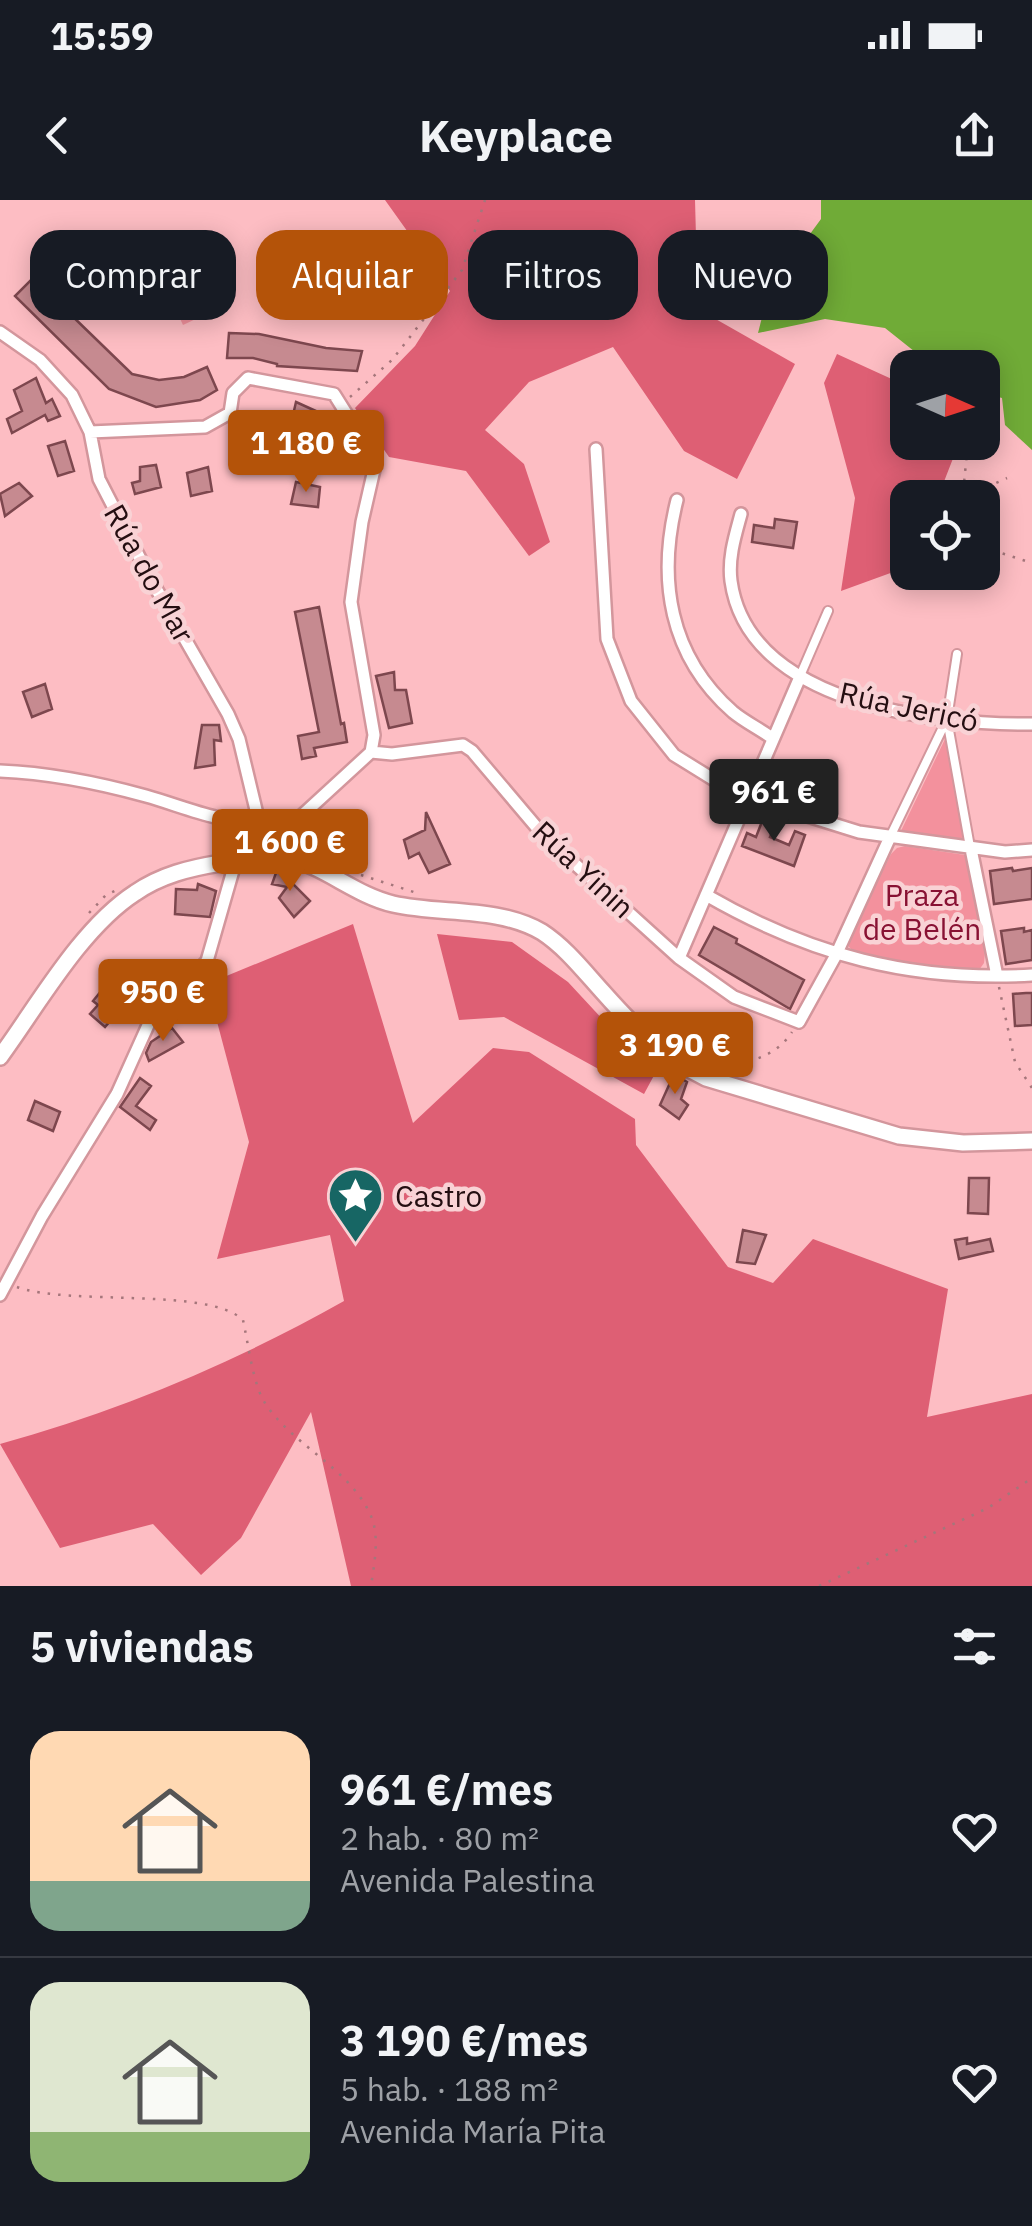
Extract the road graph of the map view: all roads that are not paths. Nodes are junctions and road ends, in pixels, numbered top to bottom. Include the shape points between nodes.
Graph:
1 (0, 332) edge
2 (90, 432) junction
3 (596, 449) dead end
4 (678, 500) dead end
5 (741, 514) dead end
6 (828, 611) dead end
7 (957, 654) dead end
8 (800, 678) junction
9 (948, 719) junction
10 (1032, 724) edge
11 (772, 738) junction
12 (370, 752) junction
13 (0, 771) edge
14 (748, 798) junction
15 (260, 822) junction
16 (890, 838) junction
17 (270, 846) junction
18 (971, 848) junction
19 (1032, 850) edge
20 (236, 860) junction
21 (706, 895) junction
22 (836, 954) junction
23 (679, 958) junction
24 (1032, 975) edge
25 (996, 976) junction
26 (0, 1057) edge
27 (1032, 1141) edge
28 (3, 1289) edge

1 - 2 street, Rúa do Mar via 40,360 72,395
2 - 12 street via 205,427 230,413 234,393 248,378 334,394 376,461 351,602 374,735
2 - 15 street, Rúa do Mar via 100,479 228,714
3 - 14 street via 607,638 631,701 674,755
4 - 11 street via 668,534 672,620 694,669 734,712
5 - 8 street, Rúa Jericó via 731,552 740,612 757,643
6 - 8 street
7 - 9 street
8 - 9 street, Rúa Jericó via 864,702
8 - 11 street
9 - 10 street, Rúa Jericó
9 - 16 street
9 - 18 street
11 - 14 street
12 - 17 street
12 - 23 street, Rúa Yinin via 463,745 544,836
13 - 15 street via 39,772 128,791 214,820
14 - 16 street
14 - 21 street
15 - 17 street, Rúa do Mar
16 - 18 street
16 - 22 street
17 - 20 main road
17 - 27 main road via 392,904 503,918 542,933 647,1039 706,1078 899,1136 963,1144
18 - 19 street
18 - 25 street
20 - 26 main road via 172,874 115,908
20 - 28 street via 207,960 149,1023 117,1094
21 - 22 street via 754,923
21 - 23 street
22 - 23 street, Rúa Yinin via 799,1022 734,997
22 - 25 street via 917,972
24 - 25 street

